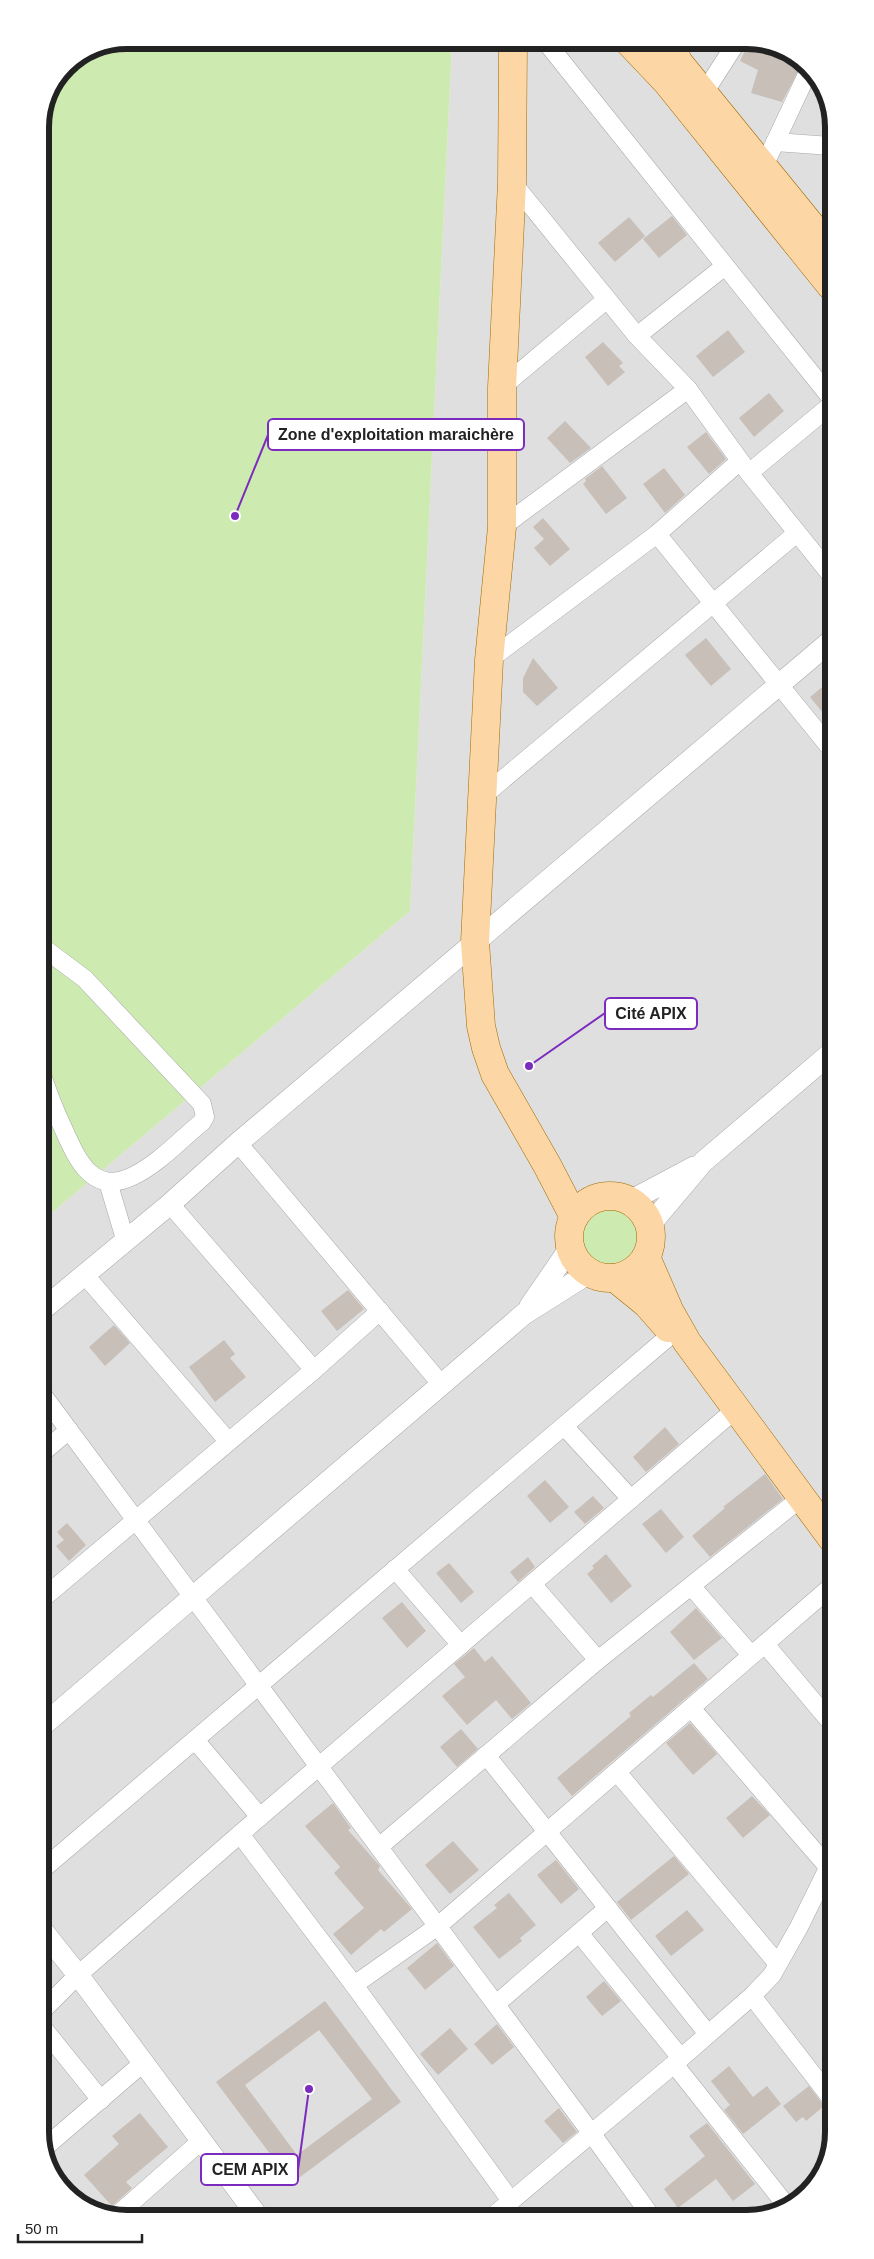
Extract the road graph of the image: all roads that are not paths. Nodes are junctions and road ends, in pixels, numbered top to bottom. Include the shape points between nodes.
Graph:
1 (513, 49) edge
2 (523, 49) edge
3 (552, 49) edge
4 (636, 49) edge
5 (672, 49) edge
6 (732, 49) edge
7 (513, 72) junction
8 (806, 76) edge
9 (704, 93) junction
10 (825, 147) edge
11 (770, 154) junction
12 (512, 182) junction
13 (825, 241) edge
14 (725, 266) junction
15 (825, 279) edge
16 (607, 299) junction
17 (637, 336) junction
18 (502, 387) junction
19 (688, 389) junction
20 (825, 391) edge
21 (825, 410) edge
22 (744, 467) junction
23 (502, 527) junction
24 (797, 533) junction
25 (657, 534) junction
26 (825, 567) edge
27 (713, 604) junction
28 (825, 646) edge
29 (489, 660) junction
30 (779, 684) junction
31 (825, 741) edge
32 (483, 796) junction
33 (475, 942) junction
34 (49, 952) edge
35 (825, 1058) edge
36 (49, 1111) edge
37 (238, 1143) junction
38 (703, 1162) junction
39 (547, 1165) junction
40 (108, 1182) junction
41 (598, 1198) junction
42 (630, 1201) junction
43 (170, 1204) junction
44 (574, 1217) junction
45 (649, 1226) junction
46 (125, 1239) junction
47 (570, 1248) junction
48 (646, 1257) junction
49 (84, 1274) junction
50 (602, 1276) junction
51 (49, 1304) edge
52 (380, 1312) junction
53 (524, 1314) junction
54 (680, 1338) junction
55 (314, 1370) junction
56 (441, 1384) junction
57 (49, 1403) edge
58 (736, 1409) junction
59 (564, 1426) junction
60 (69, 1430) junction
61 (228, 1441) junction
62 (49, 1447) edge
63 (801, 1498) junction
64 (631, 1499) junction
65 (136, 1519) junction
66 (825, 1530) edge
67 (395, 1569) junction
68 (532, 1584) junction
69 (692, 1587) junction
70 (825, 1592) edge
71 (49, 1593) edge
72 (193, 1597) junction
73 (765, 1644) junction
74 (461, 1645) junction
75 (751, 1656) junction
76 (598, 1660) junction
77 (259, 1685) junction
78 (691, 1708) junction
79 (825, 1715) edge
80 (49, 1720) edge
81 (194, 1740) junction
82 (486, 1755) junction
83 (319, 1766) junction
84 (617, 1772) junction
85 (260, 1817) junction
86 (547, 1832) junction
87 (240, 1834) junction
88 (378, 1846) junction
89 (825, 1854) edge
90 (49, 1864) edge
91 (825, 1873) edge
92 (608, 1908) junction
93 (438, 1926) junction
94 (580, 1933) junction
95 (49, 1939) edge
96 (778, 1964) junction
97 (78, 1975) junction
98 (354, 1985) junction
99 (752, 1996) junction
100 (49, 2004) edge
101 (496, 2004) junction
102 (708, 2034) junction
103 (49, 2035) edge
104 (678, 2061) junction
105 (144, 2063) junction
106 (825, 2090) edge
107 (101, 2100) junction
108 (592, 2134) junction
109 (201, 2141) junction
110 (49, 2144) edge
111 (511, 2201) junction
112 (783, 2202) edge
113 (122, 2210) edge
114 (253, 2210) edge
115 (500, 2210) edge
116 (647, 2210) edge

1 - 7 main road
2 - 7 main road
3 - 14 street
4 - 15 main road via 666,81
5 - 9 main road
6 - 9 street
7 - 12 main road
8 - 11 street
9 - 11 main road
10 - 11 street
11 - 13 main road
12 - 16 street
12 - 18 main road
14 - 17 street
14 - 20 street
16 - 17 street
16 - 18 street
17 - 19 street
18 - 23 main road
19 - 22 street
19 - 23 street
21 - 22 street
22 - 24 street
22 - 25 street
23 - 29 main road
24 - 26 street
24 - 27 street
25 - 27 street
25 - 29 street
27 - 30 street
27 - 32 street
28 - 30 street
29 - 32 main road
30 - 31 street
30 - 33 street
32 - 33 main road
33 - 37 street
33 - 39 main road via 486,1048 505,1094
34 - 40 street via 85,978 205,1110 202,1122 144,1169 132,1176
35 - 38 street
36 - 40 street via 80,1162 95,1178
37 - 43 street
37 - 52 street
38 - 42 street
38 - 45 street
39 - 41 main road
39 - 44 main road
40 - 46 street
41 - 42 main road via 614,1196
41 - 44 main road via 584,1205
42 - 45 main road via 642,1212
43 - 46 street
43 - 55 street
44 - 47 main road via 569,1232
45 - 48 main road via 651,1242
46 - 49 street
47 - 50 main road via 577,1263
47 - 53 street
48 - 50 main road via 633,1271
48 - 54 main road
49 - 51 street
49 - 61 street
50 - 53 street
50 - 54 main road via 647,1304
52 - 55 street
52 - 56 street
53 - 56 street
54 - 58 main road
54 - 59 street
55 - 61 street
56 - 72 street
57 - 60 street
58 - 63 main road
58 - 64 street
59 - 64 street
59 - 67 street
60 - 62 street
60 - 65 street
61 - 65 street
63 - 66 main road
63 - 69 street
64 - 68 street
65 - 71 street
65 - 72 street
67 - 74 street
67 - 77 street
68 - 74 street
68 - 76 street
69 - 75 street
69 - 76 street
70 - 73 street
72 - 77 street
72 - 80 street
73 - 75 street
73 - 79 street
74 - 83 street
75 - 78 street
76 - 82 street
77 - 81 street
77 - 83 street
78 - 84 street
78 - 89 street
81 - 85 street
81 - 90 street
82 - 86 street
82 - 88 street
83 - 85 street
83 - 88 street
84 - 86 street
84 - 96 street
85 - 87 street
86 - 92 street
86 - 93 street
87 - 97 street
87 - 98 street
88 - 93 street
91 - 96 street
92 - 94 street
92 - 102 street
93 - 98 street
93 - 101 street
94 - 101 street
94 - 104 street
95 - 97 street
96 - 99 street
97 - 100 street
97 - 105 street
98 - 111 street
99 - 102 street
99 - 106 street
101 - 108 street
102 - 104 street
103 - 107 street
104 - 108 street
104 - 112 street
105 - 107 street
105 - 109 street
107 - 110 street
108 - 111 street
108 - 116 street
109 - 113 street
109 - 114 street
111 - 115 street

